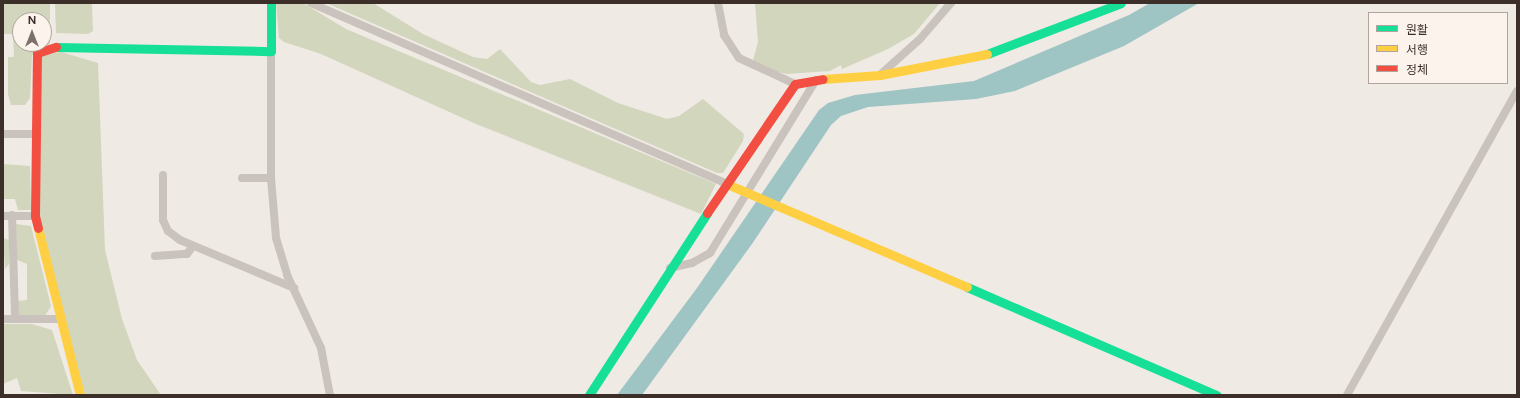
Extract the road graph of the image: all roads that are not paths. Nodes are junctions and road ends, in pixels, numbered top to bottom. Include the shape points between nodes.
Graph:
1 (271, 3) edge
2 (311, 3) edge
3 (718, 3) edge
4 (951, 3) edge
5 (1121, 3) edge
6 (271, 51) junction
7 (880, 75) junction
8 (816, 80) junction
9 (795, 84) junction
10 (1517, 91) edge
11 (3, 134) edge
12 (36, 134) junction
13 (163, 175) dead end
14 (242, 178) dead end
15 (271, 178) junction
16 (726, 184) junction
17 (744, 192) junction
18 (3, 216) edge
19 (12, 216) junction
20 (35, 216) junction
21 (193, 246) junction
22 (155, 256) dead end
23 (670, 268) junction
24 (294, 288) junction
25 (3, 319) edge
26 (15, 319) junction
27 (59, 319) junction
28 (80, 395) edge
29 (330, 395) edge
30 (589, 395) edge
31 (1217, 395) edge
32 (1347, 395) edge

1 - 6 street
2 - 16 street
3 - 9 street via 724,35 740,58 757,70
4 - 7 street via 920,39
5 - 7 street via 984,55
6 - 12 street via 43,49 35,62
6 - 15 street
7 - 8 street
8 - 9 street
8 - 17 street
9 - 16 street via 759,132
10 - 32 street
11 - 12 street
12 - 20 street
13 - 21 street via 164,227
14 - 15 street
15 - 24 street via 276,238 283,265
16 - 17 street
16 - 23 street
17 - 23 street via 710,253 692,263
17 - 31 street
18 - 19 street
19 - 20 street
19 - 26 street
20 - 27 street
21 - 22 street via 187,254
21 - 24 street
23 - 30 street
24 - 29 street via 322,348
25 - 26 street
26 - 27 street
27 - 28 street

